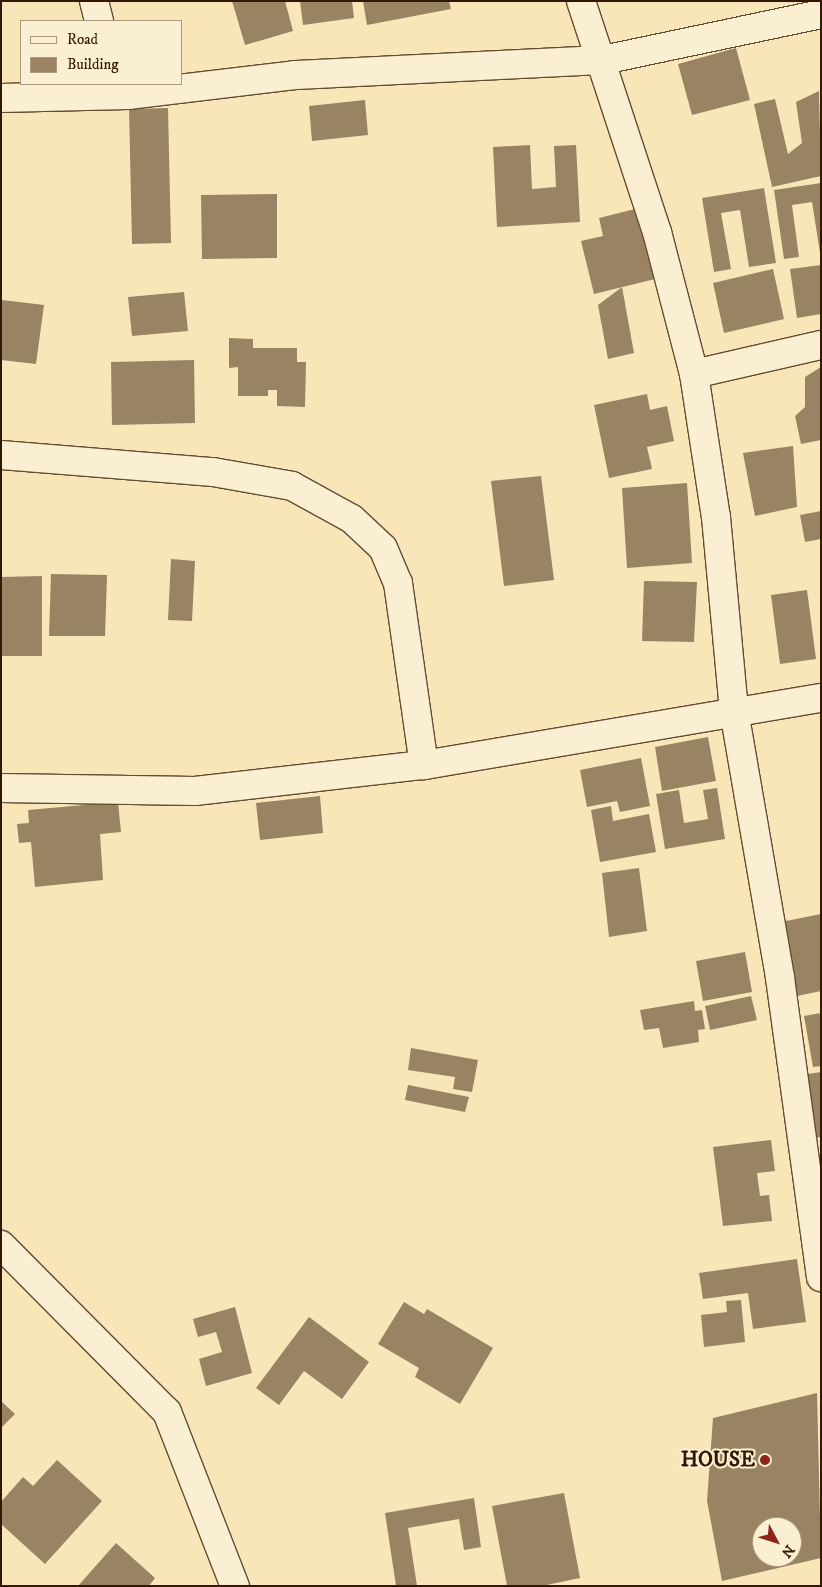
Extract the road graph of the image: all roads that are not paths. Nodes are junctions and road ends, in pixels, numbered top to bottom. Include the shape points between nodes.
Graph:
1 (94, 1) edge
2 (581, 1) edge
3 (821, 14) edge
4 (100, 20) edge
5 (603, 60) junction
6 (182, 84) edge
7 (174, 85) edge
8 (126, 89) edge
9 (1, 98) edge
10 (821, 345) edge
11 (694, 374) junction
12 (1, 455) edge
13 (821, 698) edge
14 (734, 711) junction
15 (424, 765) junction
16 (1, 788) edge
17 (1, 1244) edge
18 (821, 1277) edge
19 (235, 1586) edge

1 - 4 street
2 - 5 street
3 - 5 street
5 - 6 street via 295,75
5 - 11 street via 657,232
7 - 8 street
8 - 9 street
10 - 11 street
11 - 14 street via 716,517
12 - 15 street via 213,472 292,486 352,519 383,548 398,583
13 - 14 street
14 - 15 street
14 - 18 street via 780,978
15 - 16 street via 194,791
17 - 19 street via 167,1412

